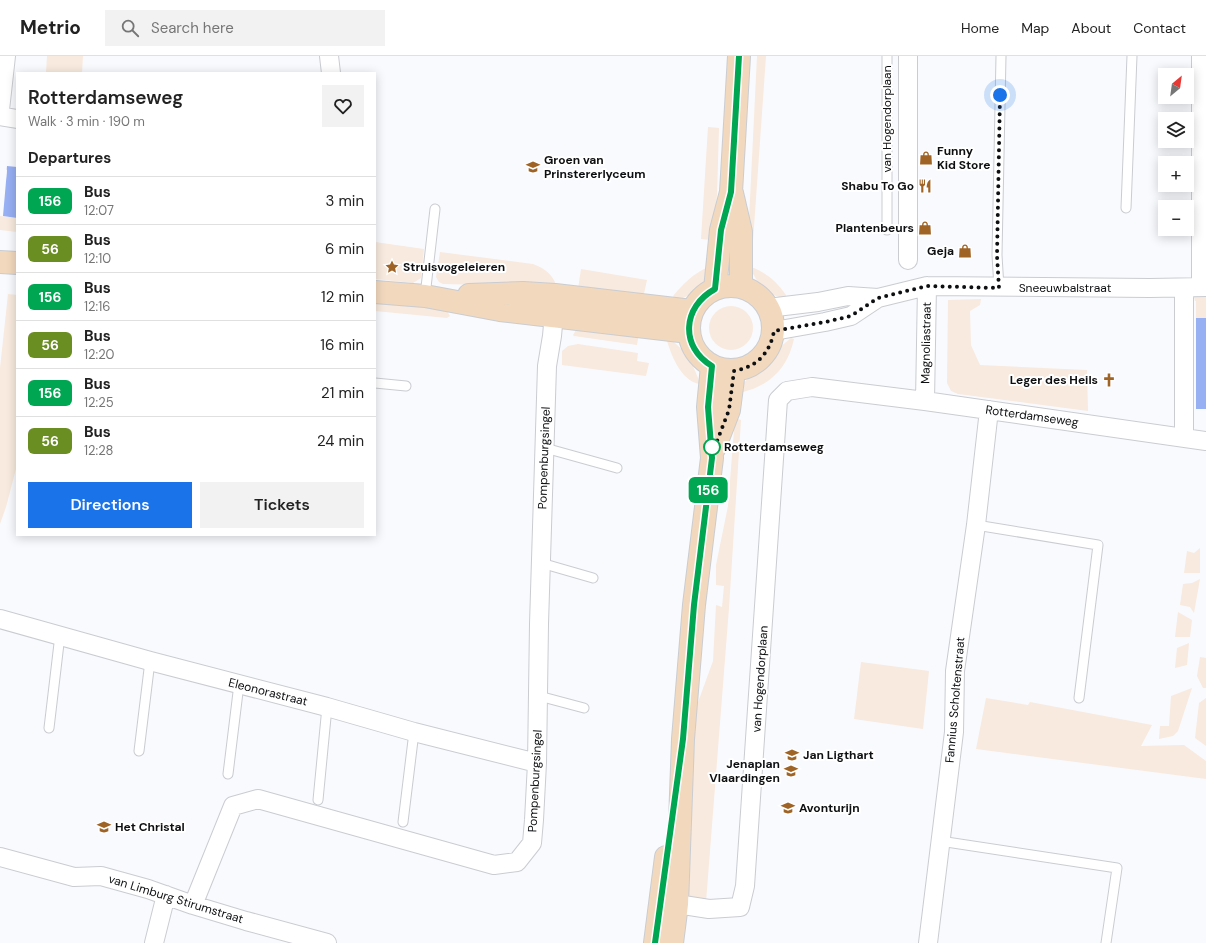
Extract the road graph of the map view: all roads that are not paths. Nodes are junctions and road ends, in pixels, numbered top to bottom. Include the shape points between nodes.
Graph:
1 (6, 56) edge
2 (329, 56) edge
3 (739, 56) edge
4 (887, 56) edge
5 (908, 56) edge
6 (1001, 56) edge
7 (1132, 56) edge
8 (1201, 56) edge
9 (331, 72) edge
10 (0, 110) edge
11 (0, 116) edge
12 (16, 118) edge
13 (1204, 160) edge
14 (731, 192) junction
15 (1126, 208) dead end
16 (435, 209) dead end
17 (887, 230) dead end
18 (908, 260) dead end
19 (0, 262) edge
20 (16, 263) edge
21 (927, 286) junction
22 (741, 287) junction
23 (1197, 287) edge
24 (999, 288) junction
25 (715, 289) junction
26 (376, 292) edge
27 (425, 296) junction
28 (878, 298) junction
29 (554, 305) junction
30 (768, 308) junction
31 (692, 311) junction
32 (774, 331) junction
33 (689, 332) junction
34 (712, 366) junction
35 (734, 371) junction
36 (376, 383) edge
37 (406, 386) dead end
38 (787, 391) joint
39 (925, 400) junction
40 (989, 410) junction
41 (1184, 438) junction
42 (1206, 441) edge
43 (545, 448) junction
44 (712, 454) junction
45 (617, 468) dead end
46 (976, 525) junction
47 (541, 563) junction
48 (593, 578) dead end
49 (0, 619) edge
50 (60, 636) junction
51 (150, 661) junction
52 (239, 684) junction
53 (539, 696) junction
54 (1079, 698) dead end
55 (327, 707) junction
56 (584, 708) dead end
57 (49, 728) dead end
58 (414, 732) junction
59 (139, 751) dead end
60 (537, 763) junction
61 (228, 774) dead end
62 (318, 800) dead end
63 (403, 822) dead end
64 (940, 841) junction
65 (0, 857) edge
66 (166, 895) junction
67 (669, 902) junction
68 (193, 905) junction
69 (154, 943) edge
70 (327, 943) edge
71 (655, 943) edge
72 (672, 943) edge
73 (928, 943) edge
74 (1106, 943) edge

1 - 10 street
2 - 9 street
3 - 14 street
4 - 17 lane, van Hogendorplaan
5 - 18 street
6 - 24 lane via 997,256
7 - 15 lane
8 - 13 street
11 - 12 street
13 - 23 street
14 - 22 street via 741,232
14 - 25 street via 721,230
16 - 27 lane
19 - 20 street
21 - 24 street, Sneeuwbalstraat
21 - 28 street, Sneeuwbalstraat
21 - 39 street, Magnoliastraat
22 - 25 street
22 - 30 street via 757,295
23 - 24 street, Sneeuwbalstraat
23 - 41 street via 1184,298
25 - 31 street via 702,298
26 - 27 street
27 - 29 street via 523,293
28 - 30 street, Sneeuwbalstraat via 848,296
28 - 32 street, Sneeuwbalstraat via 851,316
29 - 31 street
29 - 33 street
29 - 43 street, Pompenburgsingel via 547,366
30 - 32 street
31 - 33 street
32 - 35 street via 771,344 764,355 751,366
33 - 34 street via 694,349 704,362
34 - 35 street
34 - 44 street via 708,407
35 - 44 street via 729,410
36 - 37 lane
38 - 39 street, Rotterdamseweg via 812,386
38 - 67 street, van Hogendorplaan via 778,400 765,609 740,907 709,909
39 - 40 street, Rotterdamseweg
40 - 41 street, Rotterdamseweg
40 - 46 street, Fannius Scholtenstraat
41 - 42 street, Rotterdamseweg
43 - 45 lane
43 - 47 street, Pompenburgsingel
44 - 67 street via 694,605
46 - 54 lane via 1098,546
46 - 64 street, Fannius Scholtenstraat via 955,671 954,732
47 - 48 lane
47 - 53 street, Pompenburgsingel
49 - 50 street, Eleonorastraat
50 - 51 street, Eleonorastraat
50 - 57 lane
51 - 52 street, Eleonorastraat
51 - 59 lane
52 - 55 street, Eleonorastraat
52 - 61 lane
53 - 56 lane
53 - 60 street, Pompenburgsingel
55 - 58 street, Eleonorastraat
55 - 62 lane
58 - 60 street, Eleonorastraat
58 - 63 lane
60 - 68 street, Pompenburgsingel via 532,843 517,862 494,865 258,799 233,806
64 - 73 street, Fannius Scholtenstraat
64 - 74 lane via 1117,868
65 - 66 street, van Limburg Stirumstraat via 74,877 101,876
66 - 68 street, van Limburg Stirumstraat
66 - 69 street
67 - 71 street
67 - 72 street
68 - 70 street, van Limburg Stirumstraat

